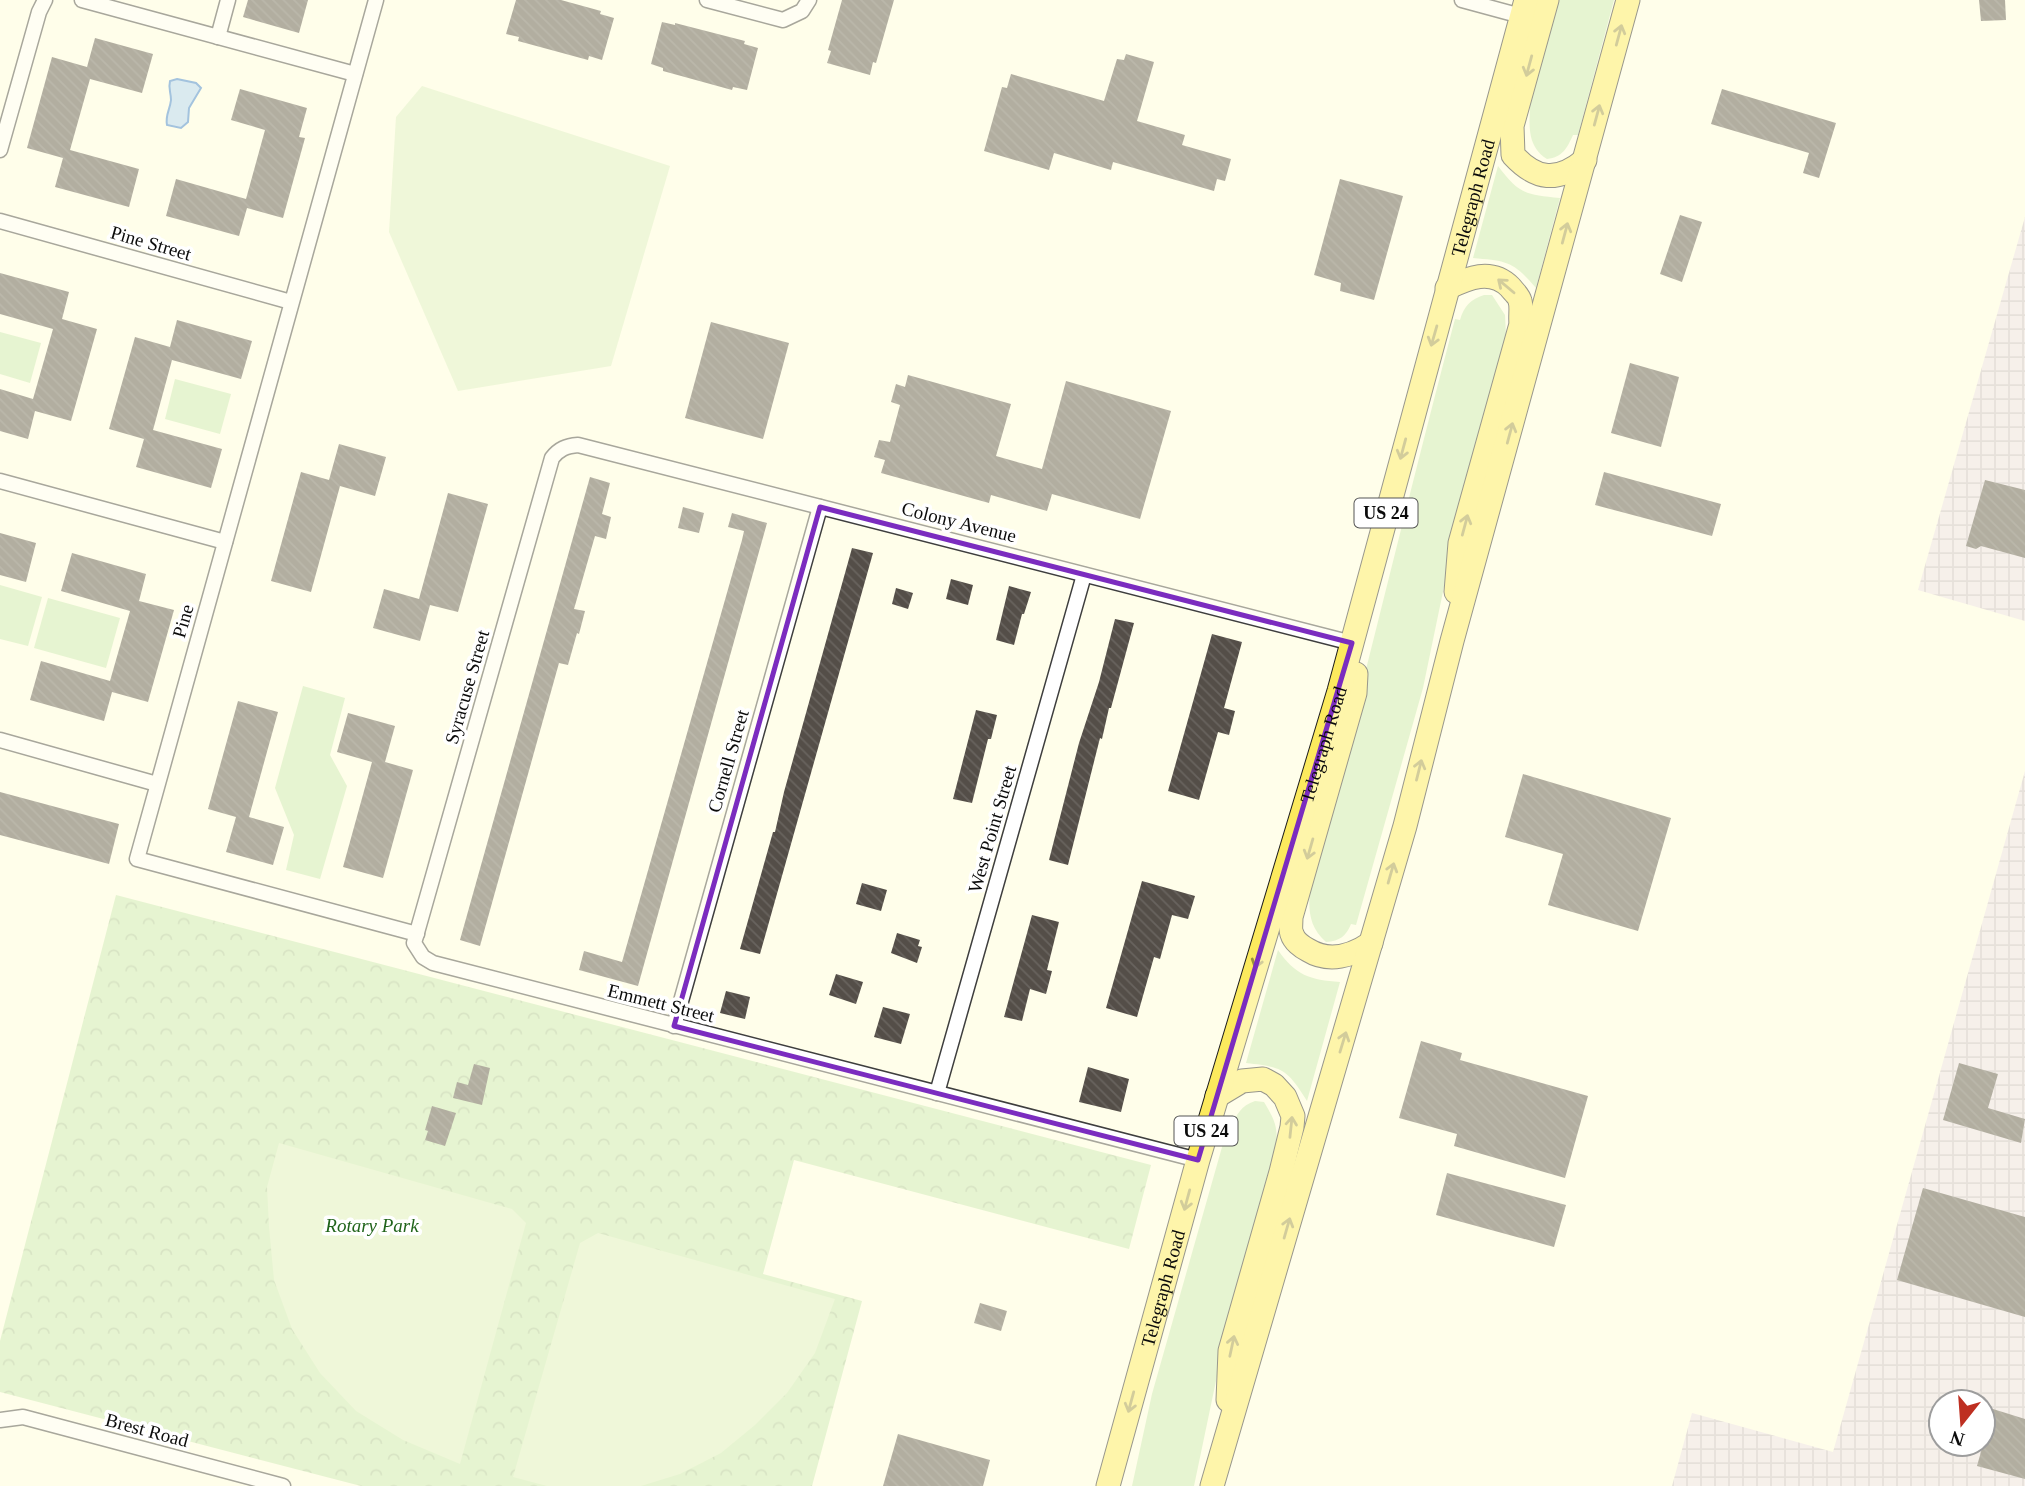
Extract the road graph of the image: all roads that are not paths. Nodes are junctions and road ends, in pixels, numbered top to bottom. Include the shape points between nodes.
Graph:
1 (45, 0) edge
2 (82, 0) edge
3 (229, 0) edge
4 (376, 0) edge
5 (707, 0) edge
6 (809, 0) edge
7 (1462, 0) edge
8 (1547, 0) edge
9 (1628, 0) edge
10 (1523, 8) edge
11 (218, 37) junction
12 (355, 75) junction
13 (0, 150) edge
14 (1584, 160) junction
15 (0, 221) edge
16 (1447, 288) junction
17 (291, 302) junction
18 (556, 452) joint
19 (0, 481) edge
20 (820, 507) junction
21 (225, 542) junction
22 (1084, 575) junction
23 (1359, 615) junction
24 (1452, 641) junction
25 (1352, 643) junction
26 (0, 740) edge
27 (157, 784) junction
28 (417, 934) junction
29 (1371, 943) junction
30 (674, 1026) junction
31 (937, 1093) junction
32 (1217, 1096) junction
33 (1198, 1160) junction
34 (0, 1420) edge
35 (1226, 1438) junction
36 (1118, 1448) junction
37 (262, 1483) edge
38 (283, 1486) edge
39 (1108, 1486) edge
40 (1116, 1486) edge
41 (1212, 1486) edge

1 - 13 street
2 - 11 street
3 - 11 street
4 - 12 street
5 - 6 street via 783,20 802,11
7 - 10 street
8 -> 14 main road via 1512,126 1513,155 1525,168 1547,176 1574,169
14 -> 9 main road
10 - 16 main road, Telegraph Road / US 24
11 - 12 street
12 - 17 street
24 -> 14 main road
15 - 17 street, Pine Street
16 -> 23 main road, Telegraph Road / US 24
24 -> 16 main road via 1460,543 1521,324 1520,299 1498,279 1477,276
17 - 21 street, Pine
18 - 20 street, Colony Avenue via 578,445
18 - 28 street, Syracuse Street
19 - 21 street
20 - 22 street, Colony Avenue
20 - 30 street, Cornell Street
21 - 27 street, Pine
22 - 25 street, Colony Avenue
22 - 31 street, West Point Street
23 - 25 main road, Telegraph Road / US 24
23 -> 29 main road via 1355,693 1291,918 1292,935 1316,955 1342,956
29 -> 24 main road
25 -> 32 main road, Telegraph Road / US 24
26 - 27 street
27 - 28 street, Pine via 137,859
28 - 30 street, Emmett Street via 416,949 433,963
35 -> 29 main road
30 - 31 street, Emmett Street
31 - 33 street, Emmett Street
32 - 33 main road, Telegraph Road / US 24
35 -> 32 main road via 1230,1351 1293,1116 1285,1097 1263,1079 1242,1081
33 -> 36 main road, Telegraph Road / US 24
34 - 37 street, Brest Road via 23,1417
35 - 41 main road
36 - 39 main road, Telegraph Road / US 24
36 - 40 main road
37 - 38 street, Brest Road

